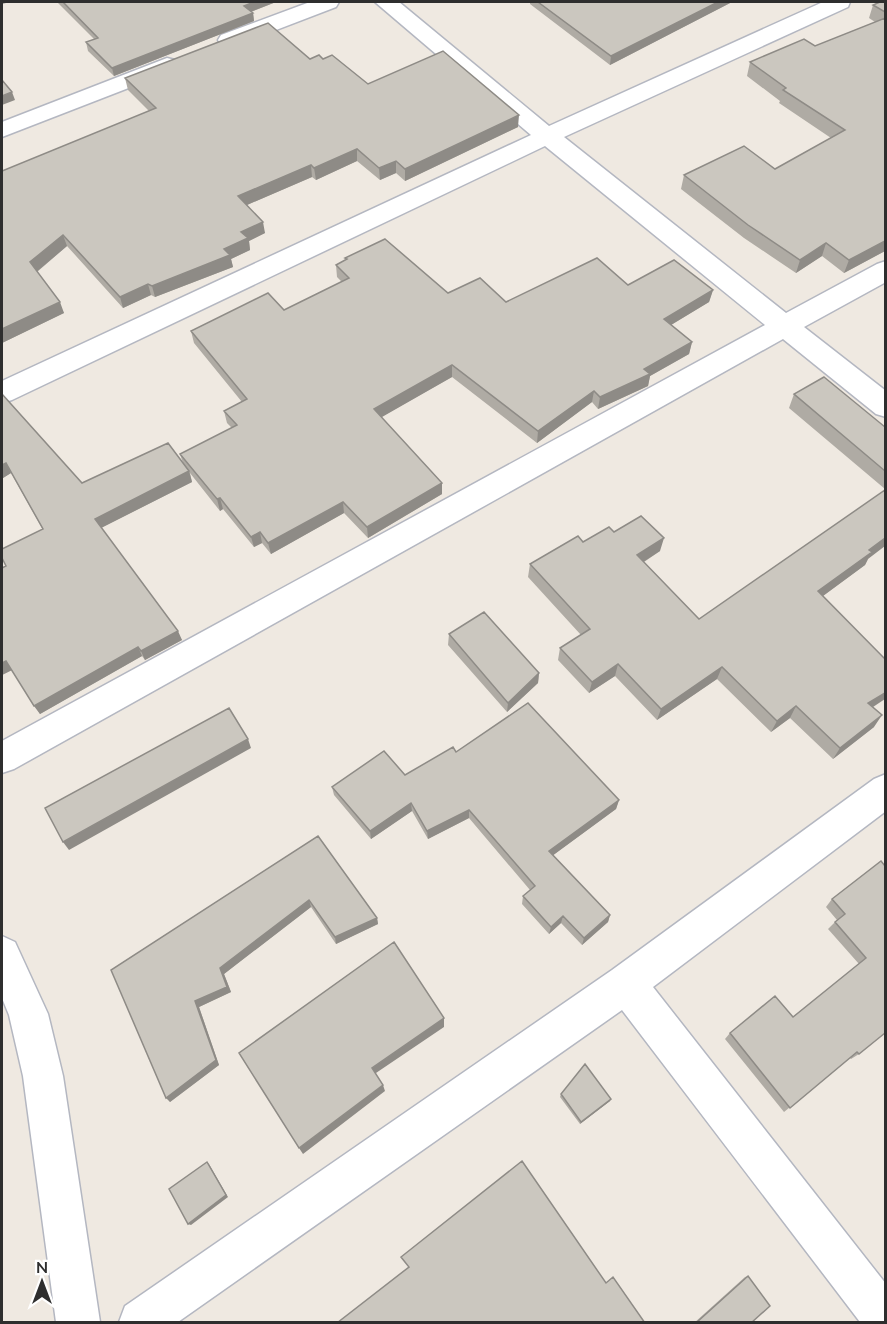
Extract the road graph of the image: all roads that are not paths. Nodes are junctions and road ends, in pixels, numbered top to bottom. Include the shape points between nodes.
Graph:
1 (328, 2) edge
2 (386, 2) edge
3 (840, 2) edge
4 (208, 49) edge
5 (187, 57) edge
6 (2, 130) edge
7 (548, 136) junction
8 (885, 270) edge
9 (785, 324) junction
10 (2, 393) edge
11 (885, 407) edge
12 (2, 758) edge
13 (885, 790) edge
14 (2, 955) edge
15 (626, 984) junction
16 (885, 1320) edge
17 (78, 1323) edge
18 (141, 1323) edge

1 - 4 street
2 - 7 street
3 - 7 street
5 - 6 street
7 - 9 street
7 - 10 street
8 - 9 street
9 - 11 street
9 - 12 street
13 - 15 street
14 - 17 street via 28,1014 43,1076
15 - 16 street
15 - 18 street

